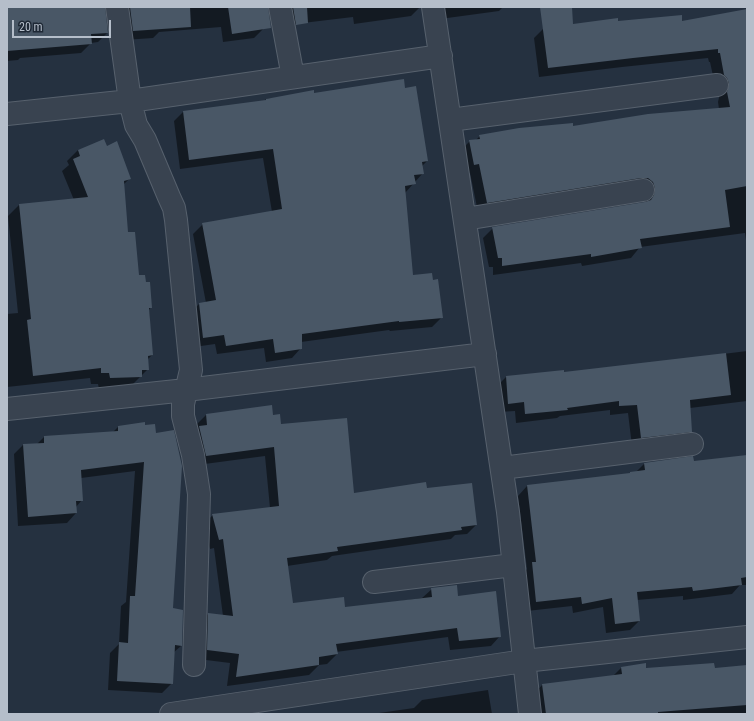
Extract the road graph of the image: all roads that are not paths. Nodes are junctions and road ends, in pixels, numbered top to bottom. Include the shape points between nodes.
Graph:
1 (117, 7) edge
2 (280, 7) edge
3 (433, 7) edge
4 (441, 56) junction
5 (293, 77) junction
6 (717, 85) dead end
7 (130, 101) junction
8 (7, 114) edge
9 (450, 120) junction
10 (643, 190) dead end
11 (465, 219) junction
12 (485, 354) junction
13 (186, 390) junction
14 (7, 409) edge
15 (692, 444) dead end
16 (502, 468) junction
17 (514, 565) junction
18 (374, 582) dead end
19 (747, 637) edge
20 (524, 660) junction
21 (194, 665) dead end
22 (171, 714) edge
23 (530, 714) edge

1 - 7 street
2 - 5 street
3 - 4 street
4 - 5 street
4 - 9 street
5 - 7 street
6 - 9 street
7 - 8 street
7 - 13 street via 136,125 174,208 191,370
9 - 11 street
10 - 11 street
11 - 12 street
12 - 13 street
12 - 16 street
13 - 14 street
13 - 21 street via 183,416 199,494
15 - 16 street
16 - 17 street
17 - 18 street
17 - 20 street
19 - 20 street
20 - 22 street
20 - 23 street

